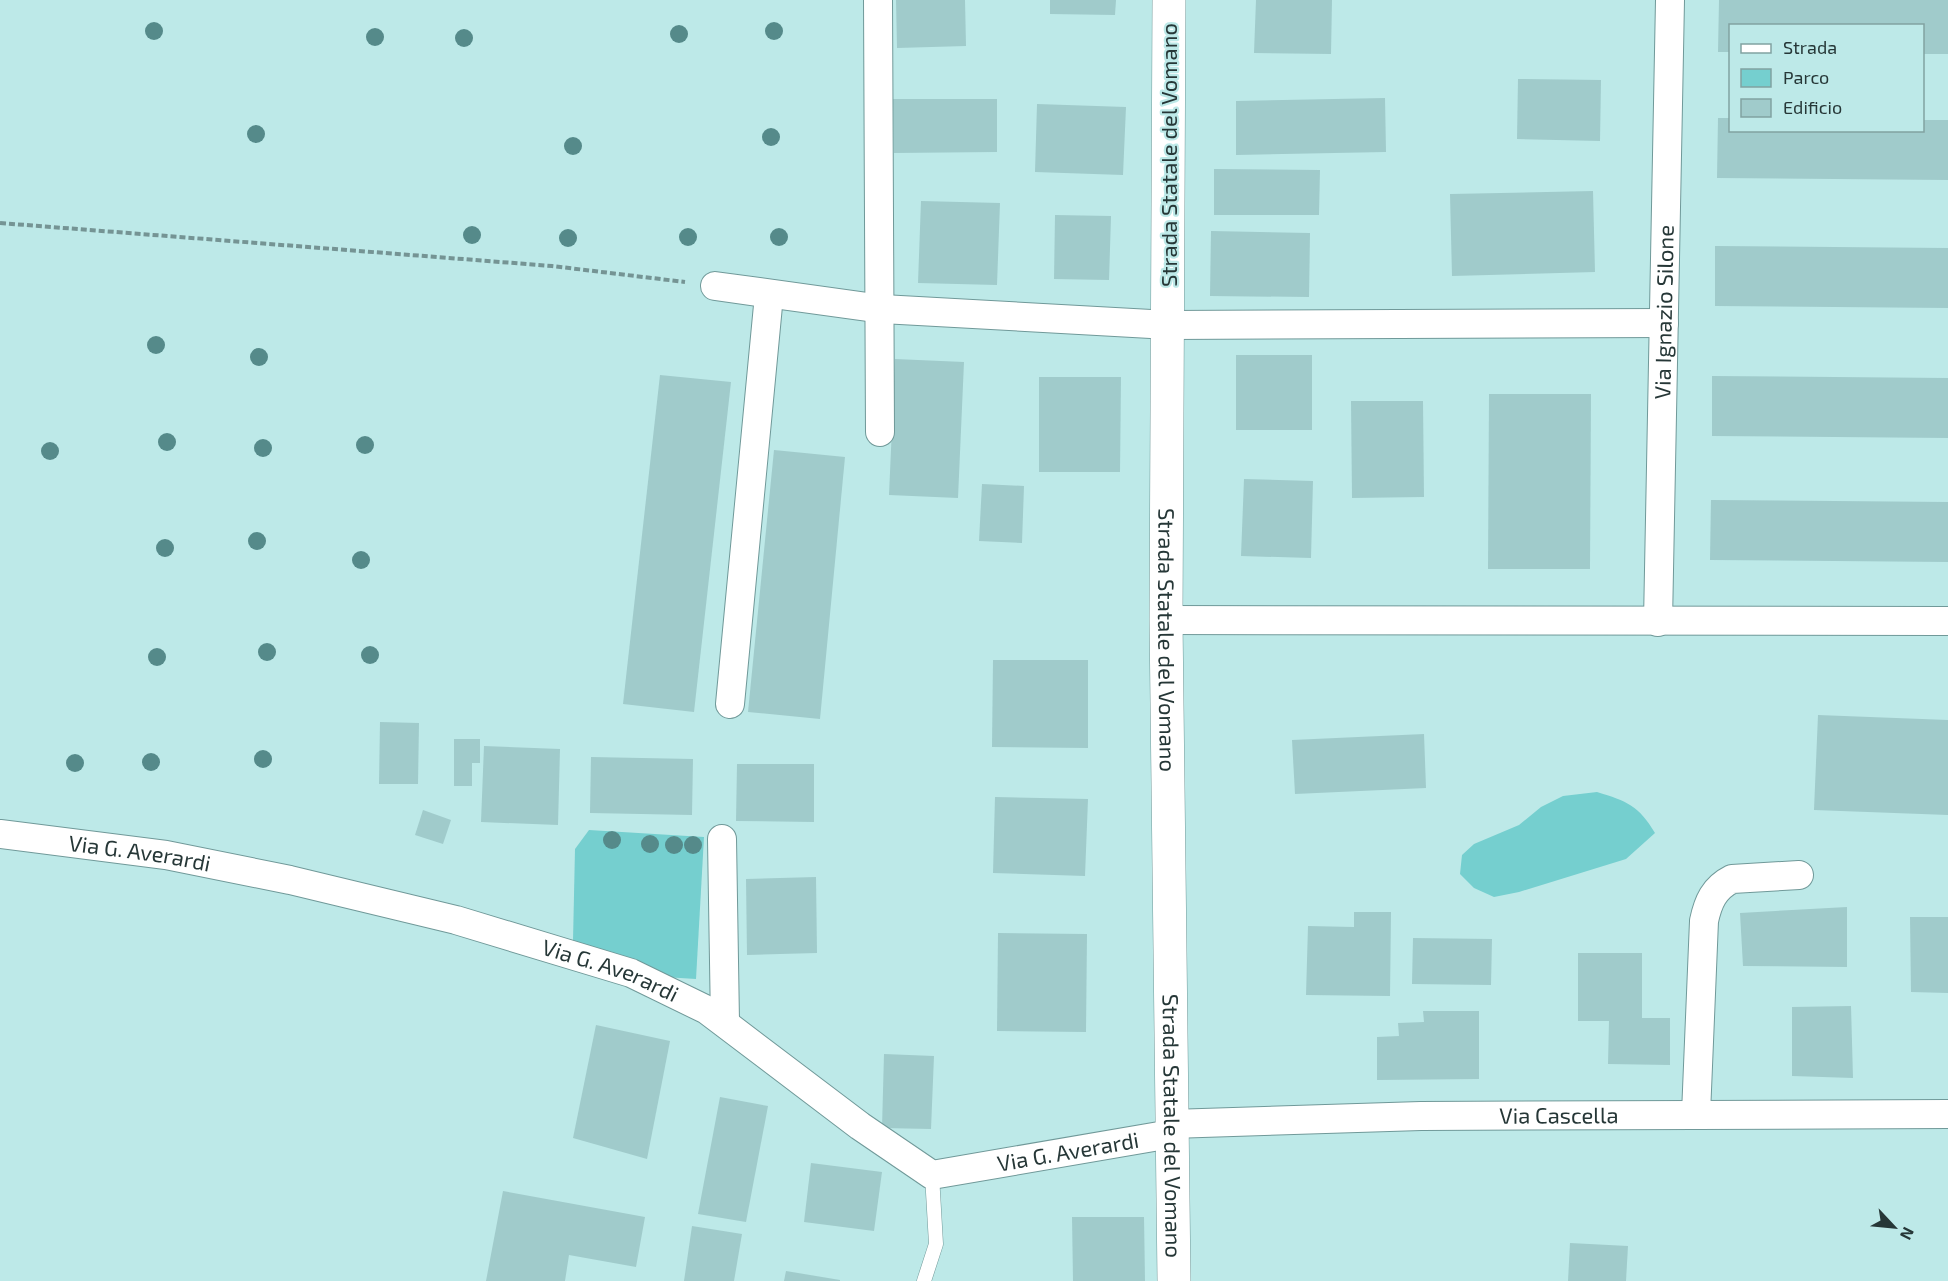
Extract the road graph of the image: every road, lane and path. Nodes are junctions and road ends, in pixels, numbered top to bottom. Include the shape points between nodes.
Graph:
1 (878, 0) edge
2 (1169, 0) edge
3 (1670, 0) edge
4 (0, 223) edge
5 (716, 286) joint
6 (769, 296) junction
7 (882, 309) junction
8 (1664, 323) junction
9 (1169, 325) junction
10 (880, 432) dead end
11 (1166, 620) junction
12 (1948, 621) edge
13 (1658, 622) junction
14 (730, 704) dead end
15 (0, 834) edge
16 (722, 838) dead end
17 (1799, 875) dead end
18 (725, 1022) junction
19 (1696, 1114) junction
20 (1948, 1114) edge
21 (1171, 1129) junction
22 (932, 1175) junction
23 (924, 1281) edge
24 (1174, 1281) edge

1 - 7 street
2 - 9 main road, Strada Statale del Vomano
3 - 8 street, Via Ignazio Silone
4 - 5 path via 552,266
5 - 6 street
6 - 7 street
6 - 14 street
7 - 9 street
7 - 10 street
8 - 9 street
8 - 13 street, Via Ignazio Silone
9 - 11 main road, Strada Statale del Vomano
11 - 13 street
11 - 21 main road, Strada Statale del Vomano
12 - 13 street
15 - 18 street, Via G. Averardi via 177,857 324,887 456,920 631,973 684,996
16 - 18 street
17 - 19 street via 1732,879 1710,898 1704,921
18 - 22 street, Via G. Averardi via 860,1126
19 - 20 street, Via Cascella
19 - 21 street, Via Cascella via 1421,1116
21 - 22 street, Via G. Averardi
21 - 24 main road, Strada Statale del Vomano
22 - 23 lane via 936,1244

